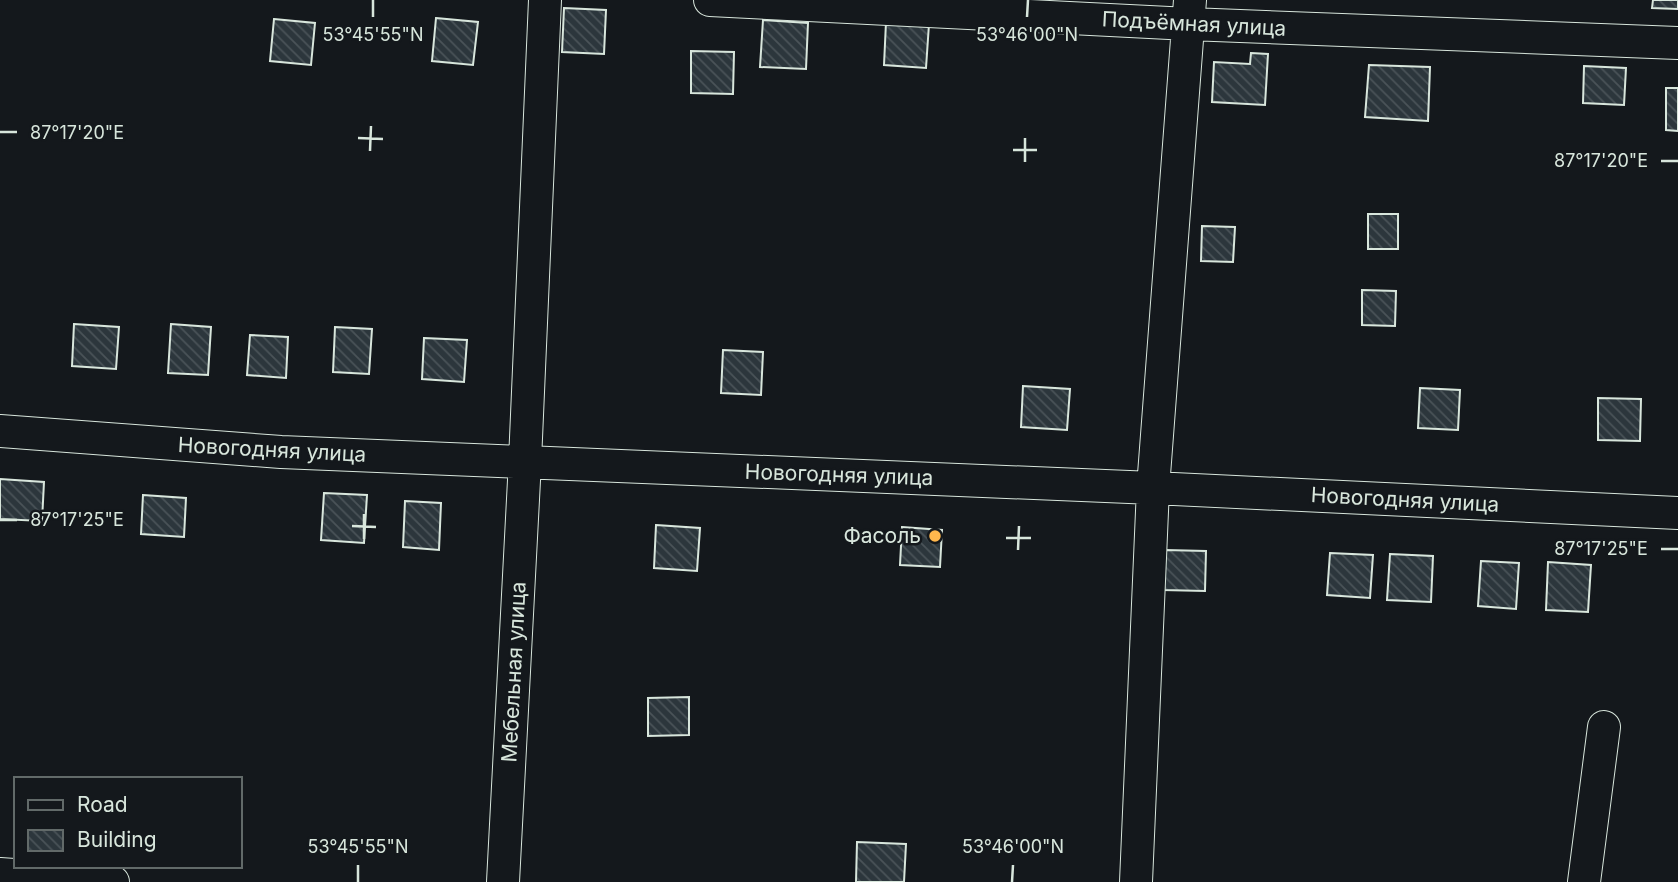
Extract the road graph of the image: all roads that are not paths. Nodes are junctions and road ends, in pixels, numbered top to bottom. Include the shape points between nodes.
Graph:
1 (545, 0) edge
2 (710, 0) edge
3 (1189, 12) edge
4 (1678, 43) edge
5 (0, 431) edge
6 (525, 461) junction
7 (1153, 488) junction
8 (1678, 513) edge
9 (1604, 726) dead end
10 (0, 874) edge
11 (113, 882) edge
12 (503, 882) edge
13 (1136, 882) edge
14 (1584, 882) edge

1 - 6 street, Мебельная улица
2 - 3 street, Подъёмная улица
3 - 4 street, Подъёмная улица
3 - 7 street
5 - 6 street, Новогодняя улица via 281,452
6 - 7 street, Новогодняя улица
6 - 12 street, Мебельная улица
7 - 8 street, Новогодняя улица
7 - 13 street
9 - 14 street
10 - 11 street

